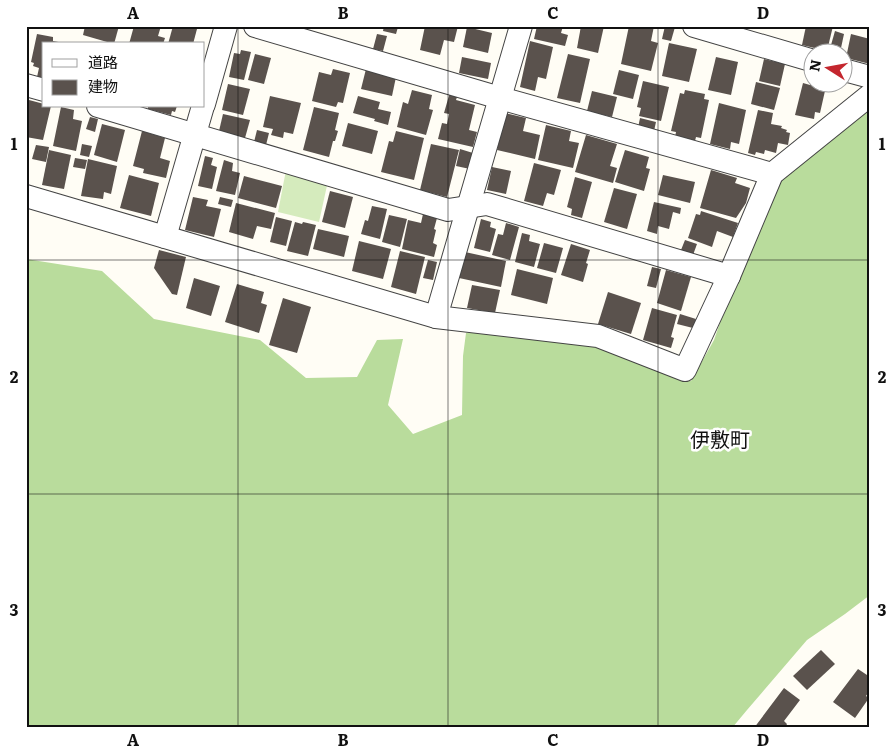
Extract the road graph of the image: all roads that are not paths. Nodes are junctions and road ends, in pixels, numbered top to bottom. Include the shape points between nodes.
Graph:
1 (226, 26) edge
2 (255, 26) edge
3 (521, 26) edge
4 (694, 26) edge
5 (804, 58) edge
6 (854, 73) edge
7 (870, 77) edge
8 (26, 85) edge
9 (42, 89) edge
10 (870, 95) edge
11 (205, 98) edge
12 (500, 98) junction
13 (105, 108) edge
14 (202, 108) edge
15 (195, 134) junction
16 (772, 174) junction
17 (26, 196) edge
18 (468, 207) junction
19 (165, 237) junction
20 (729, 276) junction
21 (436, 317) junction

1 - 11 street
2 - 12 street
3 - 12 street
4 - 5 street
6 - 7 street
8 - 9 street
10 - 16 street
12 - 16 street
12 - 18 street
13 - 15 street
14 - 15 street
15 - 18 street via 448,210
15 - 19 street
16 - 20 street
17 - 19 street
18 - 20 street via 487,204
18 - 21 street
19 - 21 street
20 - 21 street via 686,370 598,336

